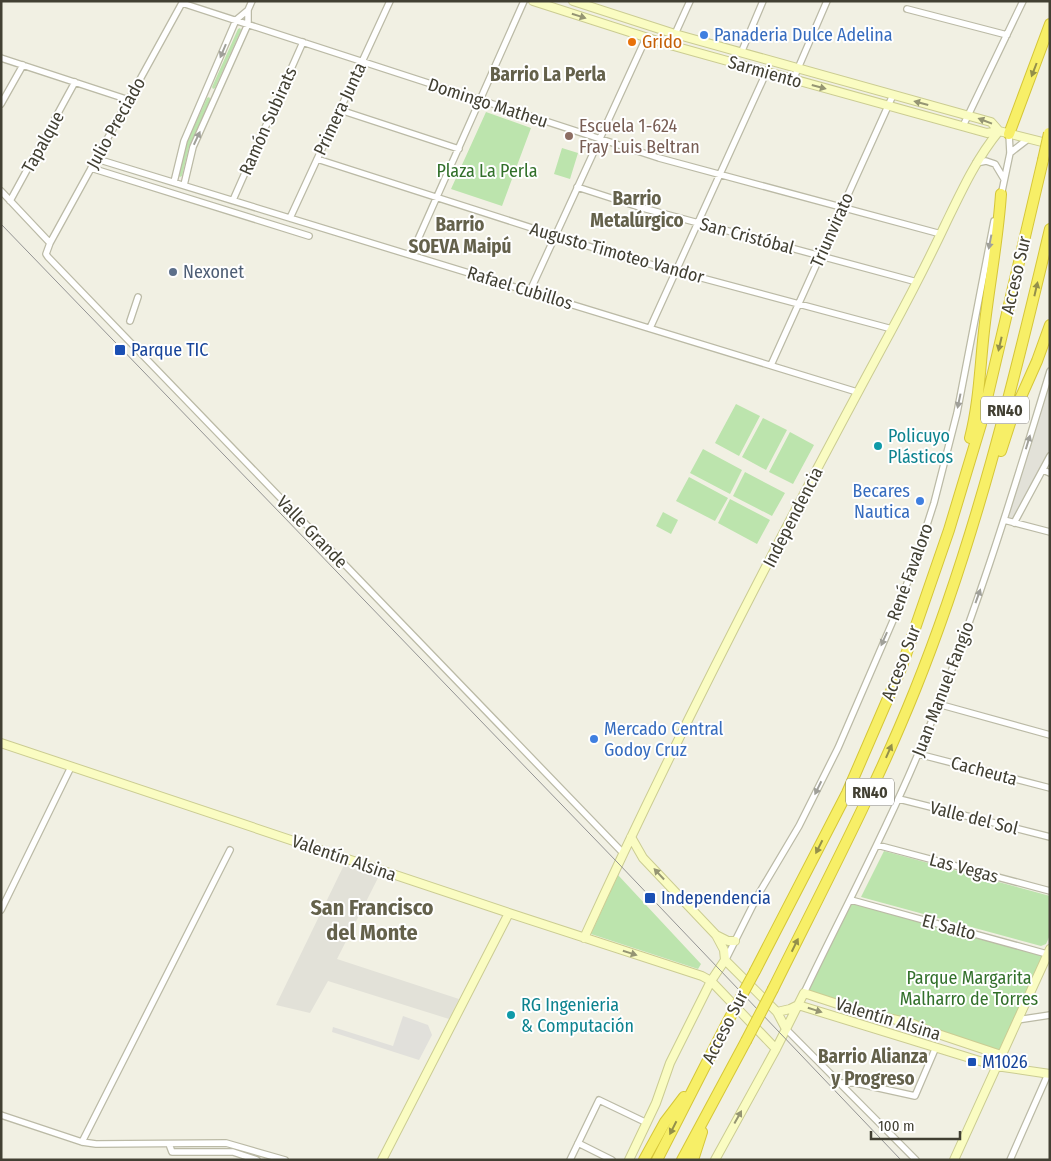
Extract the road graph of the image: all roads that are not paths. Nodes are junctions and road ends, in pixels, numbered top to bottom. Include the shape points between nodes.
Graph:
1 (252, 1) edge
2 (390, 1) edge
3 (524, 1) edge
4 (533, 1) edge
5 (573, 1) edge
6 (690, 1) edge
7 (763, 1) edge
8 (827, 1) edge
9 (1023, 1) edge
10 (182, 3) joint
11 (907, 9) dead end
12 (248, 10) junction
13 (236, 20) junction
14 (248, 24) junction
15 (1050, 24) edge
16 (675, 34) junction
17 (1007, 35) junction
18 (646, 38) junction
19 (303, 42) junction
20 (670, 45) junction
21 (742, 53) junction
22 (1, 58) edge
23 (361, 62) junction
24 (22, 65) junction
25 (798, 69) junction
26 (766, 73) junction
27 (793, 80) junction
28 (75, 82) junction
29 (206, 91) junction
30 (217, 95) junction
31 (893, 95) junction
32 (128, 100) junction
33 (481, 101) junction
34 (1, 104) edge
35 (888, 106) junction
36 (340, 110) junction
37 (968, 116) junction
38 (963, 126) junction
39 (1004, 132) junction
40 (1049, 132) edge
41 (599, 138) junction
42 (1028, 139) junction
43 (1050, 144) edge
44 (459, 149) junction
45 (1010, 153) junction
46 (97, 158) junction
47 (317, 159) junction
48 (976, 163) junction
49 (91, 168) junction
50 (721, 174) junction
51 (1004, 179) junction
52 (174, 182) junction
53 (184, 185) junction
54 (578, 188) junction
55 (1, 191) edge
56 (1001, 194) junction
57 (436, 198) junction
58 (233, 200) junction
59 (10, 201) junction
60 (842, 207) junction
61 (290, 218) junction
62 (699, 223) junction
63 (1050, 229) edge
64 (941, 234) junction
65 (309, 236) dead end
66 (556, 236) junction
67 (50, 243) junction
68 (411, 255) junction
69 (820, 256) junction
70 (676, 272) junction
71 (917, 282) junction
72 (530, 291) junction
73 (138, 297) dead end
74 (798, 304) junction
75 (130, 321) dead end
76 (1050, 325) edge
77 (650, 328) junction
78 (892, 329) junction
79 (770, 365) junction
80 (1050, 372) edge
81 (858, 392) junction
82 (1050, 456) edge
83 (1043, 470) junction
84 (1050, 474) edge
85 (1004, 520) junction
86 (1014, 522) junction
87 (1050, 532) edge
88 (953, 589) junction
89 (938, 704) junction
90 (884, 708) junction
91 (1050, 734) edge
92 (1, 743) edge
93 (918, 754) junction
94 (71, 767) junction
95 (1050, 788) edge
96 (899, 798) junction
97 (630, 837) junction
98 (1050, 838) edge
99 (877, 845) junction
100 (230, 850) dead end
101 (623, 853) junction
102 (643, 858) junction
103 (1050, 890) edge
104 (851, 900) junction
105 (1, 910) edge
106 (509, 914) junction
107 (716, 935) junction
108 (584, 938) junction
109 (735, 941) junction
110 (1049, 952) edge
111 (725, 960) junction
112 (710, 980) junction
113 (804, 993) junction
114 (798, 1004) junction
115 (777, 1012) junction
116 (1050, 1015) edge
117 (1017, 1020) junction
118 (786, 1029) junction
119 (936, 1047) junction
120 (776, 1049) junction
121 (1001, 1055) junction
122 (996, 1066) junction
123 (1049, 1074) edge
124 (700, 1076) junction
125 (840, 1084) junction
126 (709, 1108) junction
127 (1, 1115) edge
128 (647, 1123) junction
129 (82, 1142) junction
130 (169, 1144) junction
131 (578, 1144) junction
132 (257, 1160) edge
133 (285, 1160) edge
134 (382, 1160) edge
135 (570, 1160) edge
136 (612, 1160) edge
137 (629, 1160) edge
138 (644, 1160) edge
139 (657, 1160) edge
140 (682, 1160) edge
141 (693, 1160) edge
142 (715, 1160) edge
143 (916, 1160) edge
144 (954, 1160) edge
145 (1010, 1160) edge

1 - 12 street
2 - 23 street, Primera Junta
3 - 33 street
4 -> 18 street, Sarmiento
5 - 16 street, Sarmiento
6 - 16 street
7 - 21 street
8 - 25 street
9 - 17 street
10 - 13 street, Domingo Matheu
10 - 32 street, Julio Preciado
11 - 17 street
12 - 13 street
12 - 14 street
13 - 14 street, Domingo Matheu
13 -> 29 street
14 - 19 street, Domingo Matheu
14 - 30 street
15 -> 39 highway
16 - 20 street
16 - 21 street, Sarmiento
17 - 37 street
18 - 20 street, Sarmiento
18 - 41 street
19 - 23 street, Domingo Matheu
19 - 58 street, Ramón Subirats
20 - 26 street, Sarmiento
21 - 25 street, Sarmiento
22 - 24 street
23 - 33 street, Domingo Matheu
23 - 36 street, Primera Junta
24 - 28 street
24 - 34 street
25 - 27 street
25 - 31 street, Sarmiento
26 - 27 street, Sarmiento
26 - 50 street
27 -> 35 street, Sarmiento
28 - 32 street
28 - 59 street, Tapalque
29 - 30 street
29 - 52 street via 184,141
53 -> 30 street via 193,146
31 - 35 street, Triunvirato
37 -> 31 street, Sarmiento
32 - 46 street, Julio Preciado
33 - 41 street, Domingo Matheu
33 - 44 street
35 - 38 street, Sarmiento
35 - 60 street, Triunvirato
36 - 44 street
36 - 47 street, Primera Junta
37 - 38 street
39 -> 37 street, Sarmiento via 991,122
38 - 39 street, Sarmiento via 987,133
39 - 42 street, Sarmiento
39 - 45 street, René Favaloro
39 - 48 street, Independencia
40 -> 90 highway, Acceso Sur / RN40, bridge via 996,366 965,481 902,666
41 - 50 street, Domingo Matheu
41 - 54 street
42 - 43 street, Sarmiento
42 - 45 street
44 - 57 street
45 - 51 street, René Favaloro
46 - 49 street, Julio Preciado
46 - 52 street, Rafael Cubillos
47 - 57 street, Augusto Timoteo Vandor
47 - 61 street, Primera Junta
48 - 51 street via 986,161 995,164
48 - 64 street, Independencia
49 - 65 street
49 - 67 street, Julio Preciado
50 - 60 street, Domingo Matheu
50 - 62 street
51 - 56 street, René Favaloro
52 - 53 street, Rafael Cubillos
53 - 58 street, Rafael Cubillos
54 - 62 street, San Cristóbal
54 - 66 street
55 - 59 street
56 - 90 highway via 978,403 960,479
56 -> 109 street, René Favaloro via 957,413 915,562 838,748
57 - 66 street, Augusto Timoteo Vandor
57 - 68 street
58 - 61 street, Rafael Cubillos
59 - 67 street
60 - 64 street, Domingo Matheu
60 - 69 street, Triunvirato
61 - 68 street, Rafael Cubillos
62 - 69 street, San Cristóbal
62 - 70 street
88 -> 63 highway, Acceso Sur / RN40 via 1016,370
64 - 71 street, Independencia
66 - 70 street, Augusto Timoteo Vandor
66 - 72 street
67 - 101 street, Valle Grande via 48,257
68 - 72 street, Rafael Cubillos
69 - 71 street, San Cristóbal
69 - 74 street, Triunvirato
70 - 74 street, Augusto Timoteo Vandor
70 - 77 street
71 - 78 street, Independencia
72 - 77 street, Rafael Cubillos
73 - 75 street
74 - 78 street, Augusto Timoteo Vandor
74 - 79 street, Triunvirato
76 - 88 highway via 1010,423 969,556
77 - 79 street, Rafael Cubillos
78 - 81 street, Independencia
79 - 81 street, Rafael Cubillos
85 -> 80 street, Juan Manuel Fangio
81 - 97 street, Independencia
82 - 83 street
83 - 84 street
83 - 86 street
85 - 86 street
89 -> 85 street, Juan Manuel Fangio
86 - 87 street
126 -> 88 highway, Acceso Sur / RN40, bridge via 774,989 873,787 915,690
89 - 91 street
89 - 93 street, Juan Manuel Fangio
90 -> 124 highway, Acceso Sur / RN40, bridge via 847,793
92 - 94 street, Valentín Alsina
93 - 95 street, Cacheuta
93 - 96 street, Juan Manuel Fangio
94 - 105 street
94 - 106 street, Valentín Alsina
96 - 98 street, Valle del Sol
96 - 99 street, Juan Manuel Fangio
97 - 101 street, Independencia
97 - 102 street
99 - 103 street, Las Vegas
99 - 104 street, Juan Manuel Fangio
100 - 129 street
101 - 102 street
101 - 108 street, Independencia
107 -> 102 street
104 - 110 street, El Salto
104 - 113 street, Juan Manuel Fangio
106 - 108 street, Valentín Alsina
106 - 134 street
107 - 109 street
107 - 111 street
108 -> 112 street, Valentín Alsina
109 - 111 street, René Favaloro
110 - 117 street
111 - 112 street
111 - 115 street
112 - 120 street, Valentín Alsina
112 - 128 street via 670,1063
113 - 114 street
113 - 121 street, Valentín Alsina via 911,1023
114 - 115 street
114 - 118 street
114 -> 119 street, Valentín Alsina
115 - 118 street
116 - 117 street
117 - 121 street
118 - 120 street
118 - 125 street
119 - 122 street, Valentín Alsina
119 - 125 street via 915,1096 856,1083
142 -> 120 street
121 - 122 street
122 - 123 street, Valentín Alsina
122 - 144 street
123 - 145 street
124 - 138 highway via 665,1122
124 -> 139 highway, Acceso Sur / RN40
125 - 143 street
126 - 140 highway, Acceso Sur / RN40
126 - 141 highway
127 - 129 street
128 - 131 street via 599,1100
128 - 137 street
129 - 130 street
130 - 132 street via 172,1152 233,1152
130 - 133 street via 226,1144
131 - 135 street
131 - 136 street

